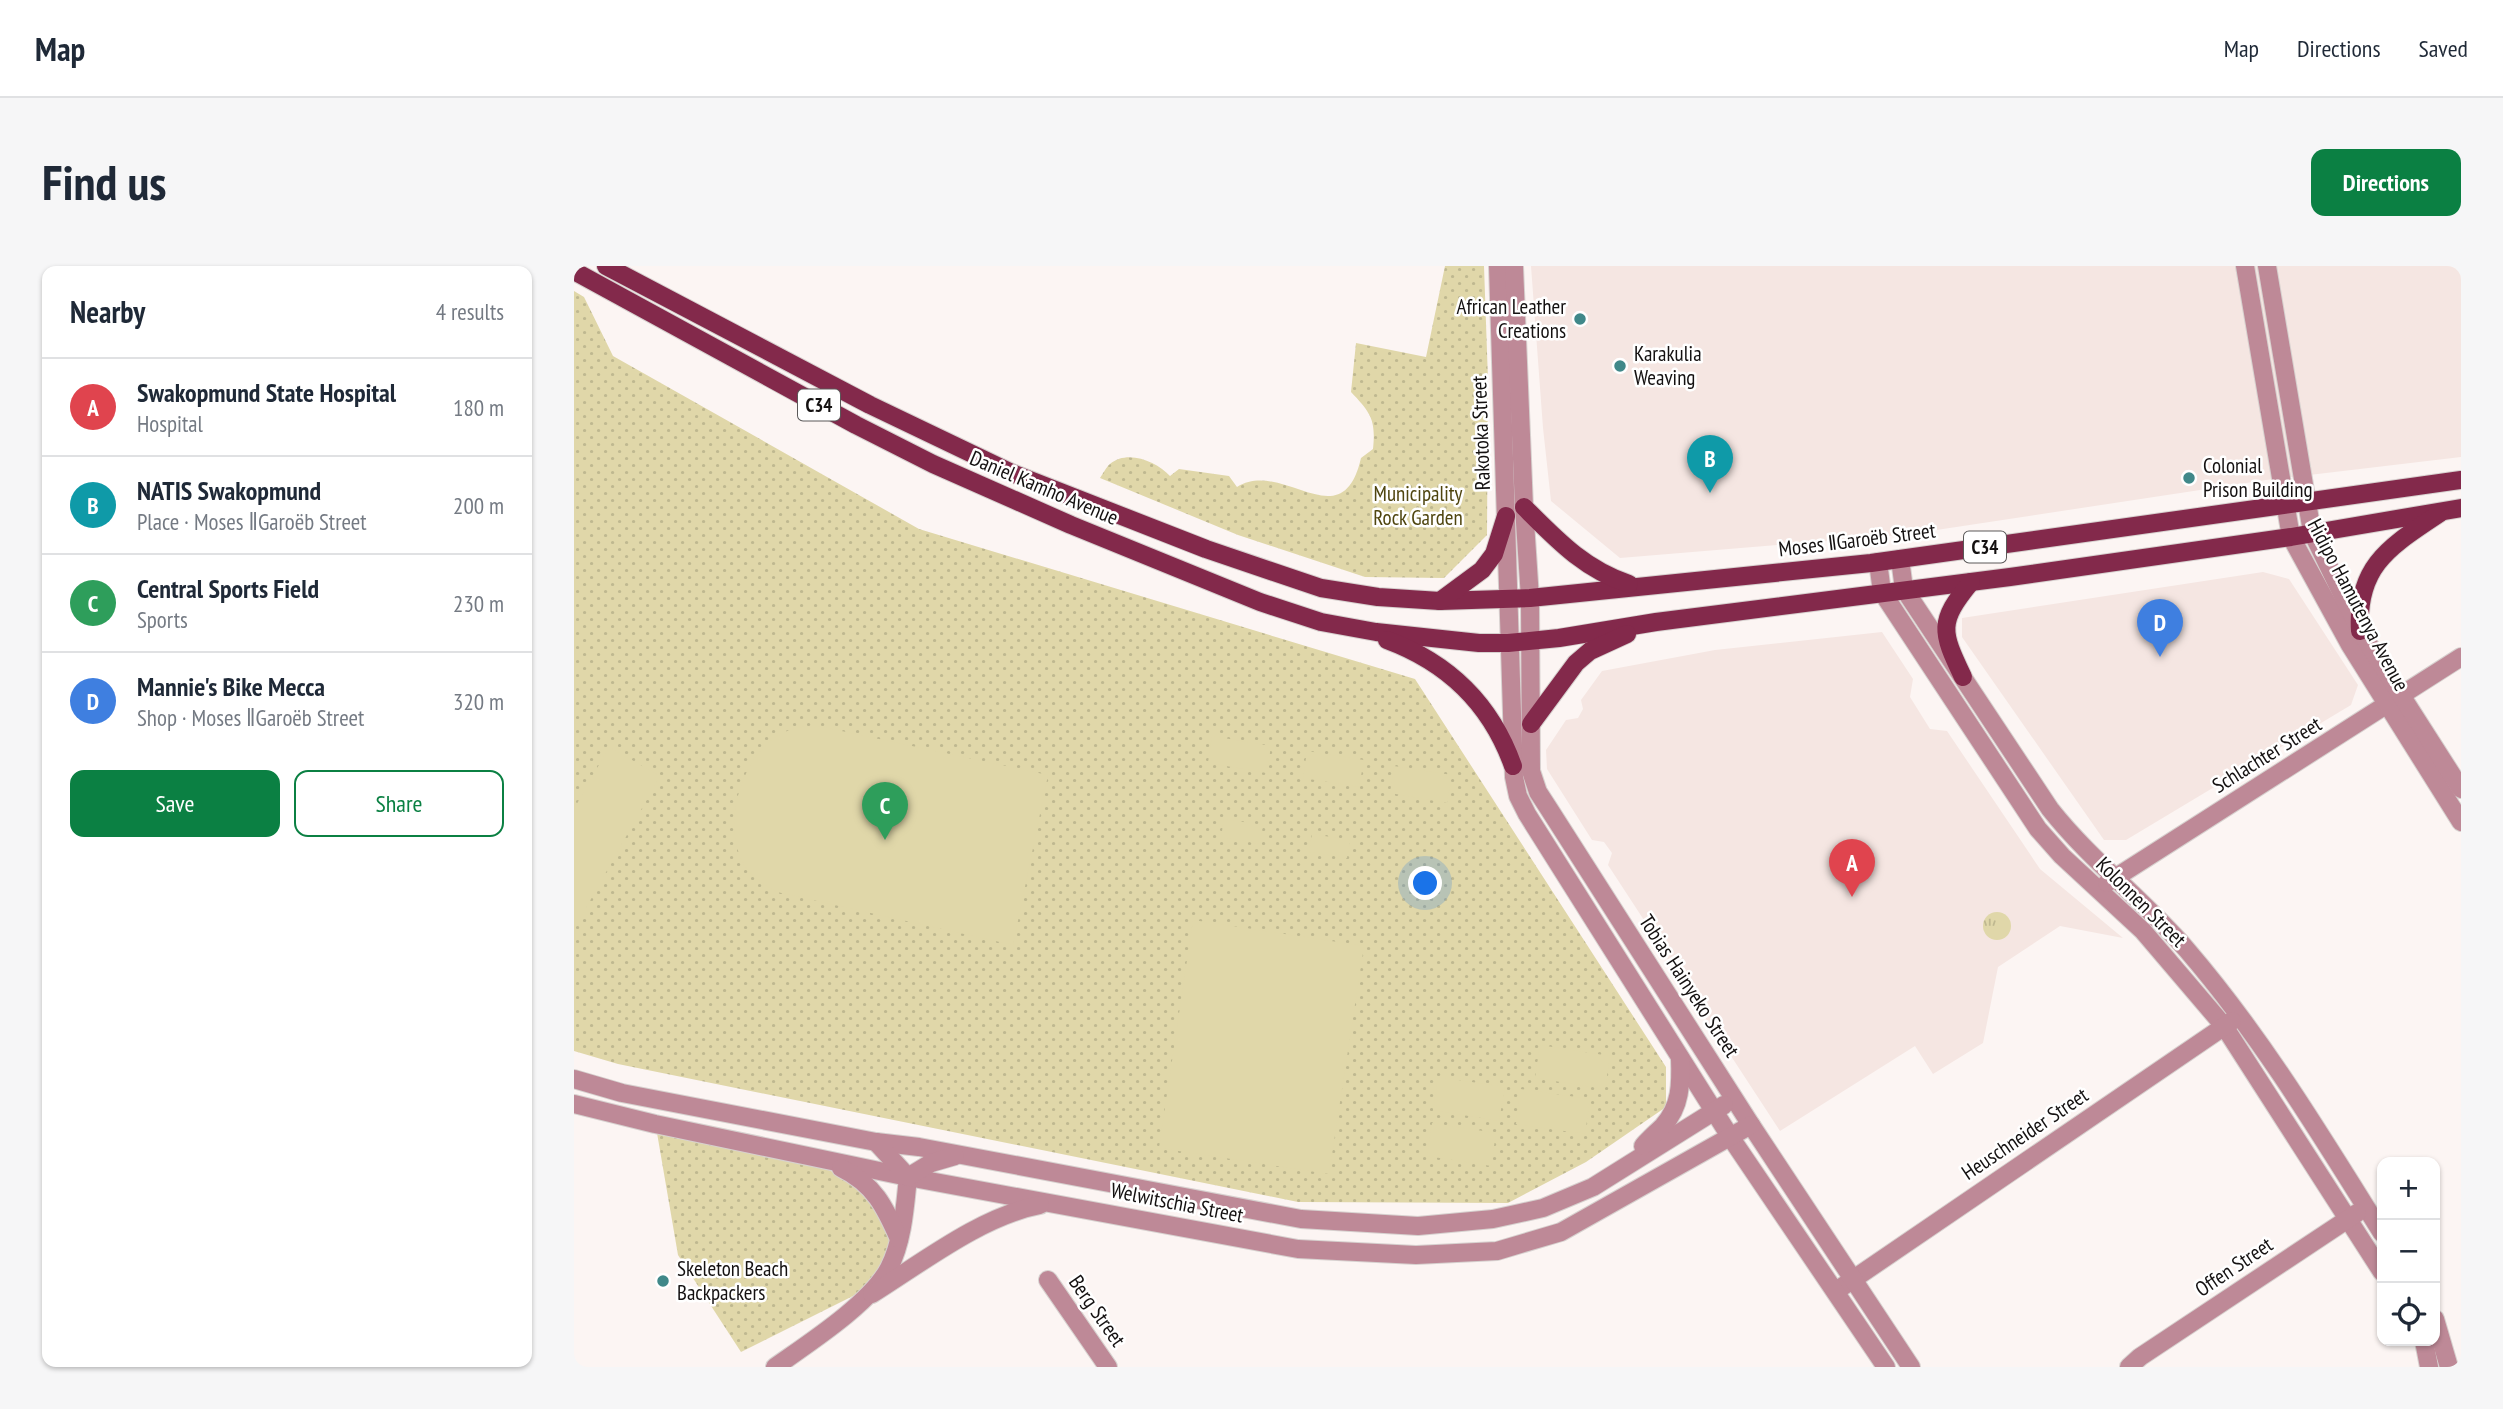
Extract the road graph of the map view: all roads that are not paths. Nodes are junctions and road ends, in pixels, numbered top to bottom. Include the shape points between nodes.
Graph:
1 (606, 266) edge
2 (1498, 266) edge
3 (1514, 266) edge
4 (2245, 266) edge
5 (2267, 266) edge
6 (574, 271) edge
7 (2461, 480) edge
8 (2306, 501) junction
9 (2285, 505) junction
10 (1524, 507) junction
11 (2453, 508) edge
12 (1506, 516) junction
13 (2312, 532) junction
14 (2291, 537) junction
15 (1900, 559) junction
16 (1878, 562) junction
17 (1971, 582) junction
18 (1634, 586) junction
19 (1904, 589) junction
20 (1882, 592) junction
21 (1530, 598) junction
22 (1507, 600) junction
23 (1440, 601) junction
24 (1656, 622) junction
25 (1356, 629) junction
26 (2360, 631) junction
27 (1531, 641) junction
28 (1508, 643) junction
29 (2461, 657) edge
30 (1963, 677) junction
31 (2394, 701) junction
32 (1531, 724) junction
33 (1513, 766) junction
34 (2461, 789) edge
35 (2461, 822) edge
36 (2116, 878) junction
37 (2097, 889) junction
38 (2241, 1015) junction
39 (2224, 1026) junction
40 (1680, 1055) junction
41 (574, 1079) edge
42 (1734, 1097) junction
43 (574, 1104) edge
44 (1715, 1111) junction
45 (1751, 1125) junction
46 (1731, 1138) junction
47 (876, 1142) junction
48 (958, 1155) junction
49 (820, 1158) junction
50 (1636, 1158) junction
51 (908, 1177) junction
52 (1054, 1202) junction
53 (2366, 1206) junction
54 (2349, 1218) junction
55 (2377, 1225) edge
56 (899, 1239) junction
57 (2377, 1264) edge
58 (1854, 1278) junction
59 (1048, 1280) dead end
60 (1836, 1291) junction
61 (872, 1294) junction
62 (2440, 1334) edge
63 (2425, 1346) edge
64 (2450, 1363) edge
65 (784, 1364) edge
66 (1108, 1367) edge
67 (1886, 1367) edge
68 (1911, 1367) edge
69 (2129, 1367) edge
70 (2429, 1367) edge

1 - 23 main road, Daniel Kamho Avenue / C34 via 870,405 1012,473 1206,549 1321,588
2 - 12 street, Rakotoka Street
3 - 10 street, Rakotoka Street
4 - 9 street, Hidipo Hamutenya Avenue
5 - 8 street, Hidipo Hamutenya Avenue
6 - 25 main road, Daniel Kamho Avenue / C34 via 933,464 1261,602
7 - 8 main road, Moses ǁGaroëb Street / C34
8 - 9 main road, Moses ǁGaroëb Street / C34
8 - 13 street, Hidipo Hamutenya Avenue
9 - 14 street, Hidipo Hamutenya Avenue
9 - 15 main road, Moses ǁGaroëb Street / C34
10 - 18 main road via 1589,566
10 - 21 street, Rakotoka Street
11 - 13 main road, C34
11 - 26 main road via 2379,557 2366,580
12 - 22 street, Rakotoka Street
12 - 23 main road via 1494,554 1482,570
13 - 14 main road, C34
13 - 26 street, Hidipo Hamutenya Avenue
14 - 17 main road, C34
14 - 31 street, Hidipo Hamutenya Avenue via 2350,645
15 - 16 main road, Moses ǁGaroëb Street / C34
15 - 19 street, Kolonnen Street
16 - 18 main road, Moses ǁGaroëb Street / C34
16 - 20 street, Kolonnen Street
17 - 19 main road, C34
17 - 30 main road via 1952,606 1946,630
18 - 21 main road, Moses ǁGaroëb Street / C34
19 - 20 main road, C34
19 - 30 street, Kolonnen Street
20 - 24 main road, C34
20 - 37 street, Kolonnen Street via 2038,829
21 - 22 main road, Moses ǁGaroëb Street / C34
21 - 27 street, Tobias Hainyeko Street
22 - 23 main road, Daniel Kamho Avenue / C34
22 - 28 street, Tobias Hainyeko Street
24 - 27 main road, C34
24 - 32 main road via 1590,651
25 - 28 main road, Daniel Kamho Avenue / C34 via 1454,642
25 - 33 main road via 1438,665 1473,696 1496,725
26 - 31 street, Hidipo Hamutenya Avenue
27 - 28 main road, Daniel Kamho Avenue / C34
27 - 32 street, Tobias Hainyeko Street
28 - 33 street, Tobias Hainyeko Street
29 - 31 street, Schlachter Street
30 - 36 street, Kolonnen Street via 2050,809
31 - 34 street, Hidipo Hamutenya Avenue
31 - 35 street, Hidipo Hamutenya Avenue
31 - 36 street, Schlachter Street
32 - 42 street, Tobias Hainyeko Street via 1531,771 1538,792
33 - 40 street, Tobias Hainyeko Street via 1518,796 1527,814
36 - 37 street, Schlachter Street
36 - 38 street, Kolonnen Street via 2146,905
37 - 39 street, Kolonnen Street via 2143,931
38 - 39 street, Heuschneider Street
38 - 53 street, Kolonnen Street
39 - 54 street, Kolonnen Street
39 - 58 street, Heuschneider Street
40 - 44 street, Tobias Hainyeko Street
40 - 50 street via 1675,1108
41 - 47 street, Welwitschia Street via 622,1093
42 - 44 street, Welwitschia Street
42 - 45 street, Tobias Hainyeko Street
43 - 49 street, Welwitschia Street
44 - 46 street, Tobias Hainyeko Street
44 - 50 street, Welwitschia Street
45 - 46 street, Welwitschia Street
45 - 58 street, Tobias Hainyeko Street
46 - 52 street, Welwitschia Street via 1561,1232 1497,1251 1416,1255 1297,1249
46 - 60 street, Tobias Hainyeko Street
47 - 48 street, Welwitschia Street
47 - 51 street
48 - 50 street, Welwitschia Street via 1301,1219 1418,1226 1493,1219 1543,1208 1594,1187
48 - 51 street via 931,1163
49 - 51 street, Welwitschia Street
49 - 56 street via 854,1174 877,1195
51 - 52 street, Welwitschia Street
51 - 56 street
52 - 61 street via 1017,1209 988,1222
53 - 54 street, Offen Street
53 - 55 street, Kolonnen Street
54 - 57 street, Kolonnen Street
54 - 69 street, Offen Street
56 - 61 street via 890,1266
58 - 60 street, Heuschneider Street
58 - 68 street, Tobias Hainyeko Street
59 - 66 street, Berg Street
60 - 67 street, Tobias Hainyeko Street
61 - 65 street
62 - 64 street
63 - 70 street

